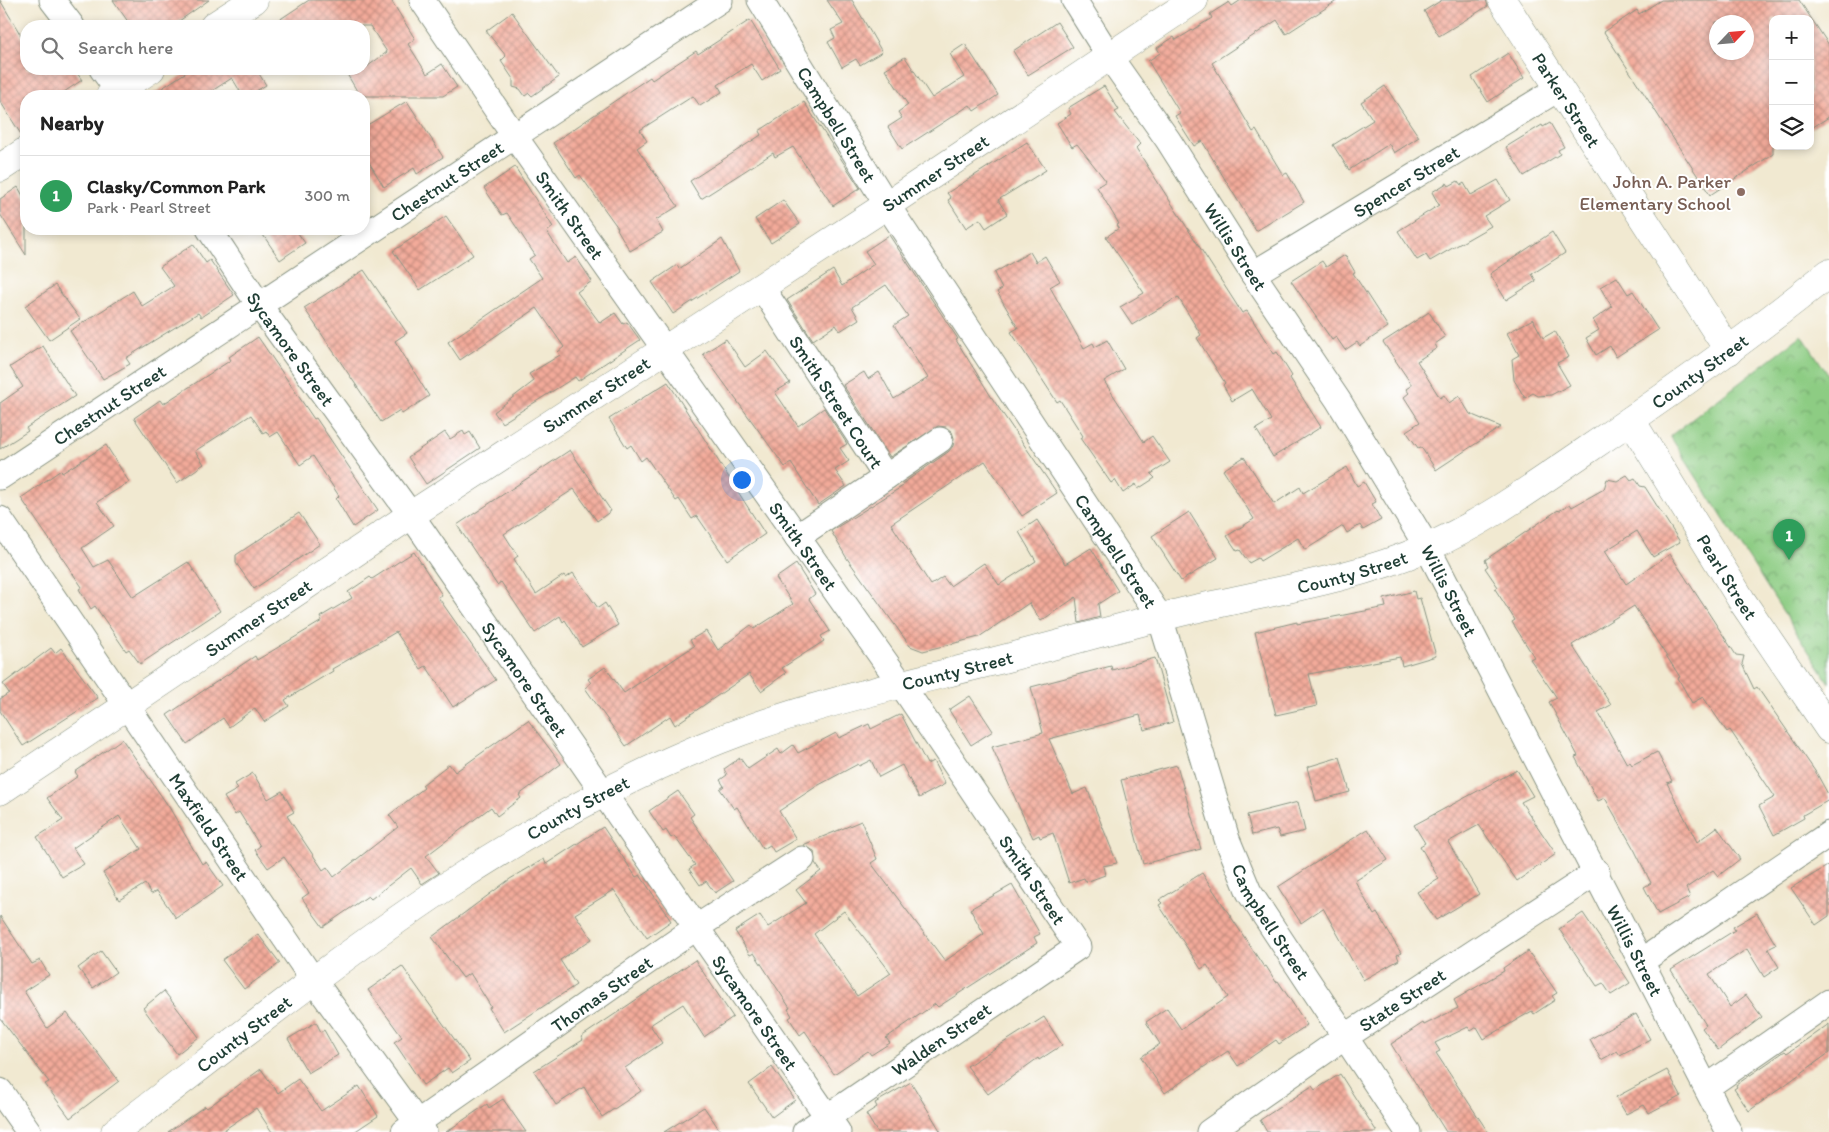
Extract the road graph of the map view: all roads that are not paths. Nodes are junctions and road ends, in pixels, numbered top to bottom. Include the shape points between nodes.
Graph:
1 (52, 0) edge
2 (254, 0) edge
3 (422, 0) edge
4 (720, 0) edge
5 (760, 0) edge
6 (1074, 0) edge
7 (1194, 0) edge
8 (1502, 0) edge
9 (67, 20) edge
10 (223, 20) edge
11 (1109, 56) junction
12 (106, 75) edge
13 (143, 75) edge
14 (1558, 89) junction
15 (115, 90) edge
16 (122, 90) edge
17 (515, 137) junction
18 (20, 155) edge
19 (0, 168) edge
20 (887, 205) junction
21 (370, 233) edge
22 (213, 235) edge
23 (366, 235) edge
24 (1829, 273) edge
25 (1253, 274) junction
26 (762, 288) junction
27 (260, 305) junction
28 (666, 350) junction
29 (1729, 351) junction
30 (1631, 420) junction
31 (940, 440) dead end
32 (886, 477) junction
33 (0, 478) edge
34 (411, 515) junction
35 (0, 519) edge
36 (797, 537) junction
37 (1428, 547) junction
38 (1160, 617) junction
39 (901, 684) junction
40 (128, 706) junction
41 (1829, 730) edge
42 (0, 791) edge
43 (602, 793) junction
44 (1829, 834) edge
45 (802, 858) dead end
46 (1597, 872) junction
47 (697, 927) junction
48 (1078, 947) joint
49 (1642, 961) junction
50 (314, 981) junction
51 (1829, 1002) edge
52 (1345, 1037) junction
53 (1707, 1087) junction
54 (0, 1091) edge
55 (832, 1124) edge
56 (415, 1129) edge
57 (29, 1132) edge
58 (115, 1132) edge
59 (805, 1132) edge
60 (1209, 1132) edge
61 (1408, 1132) edge
62 (1729, 1132) edge

1 - 9 street
2 - 10 main road
3 - 17 street, Smith Street
4 - 17 street, Chestnut Street
5 - 20 street, Campbell Street
6 - 11 street, Willis Street
7 - 11 main road, Summer Street
8 - 14 main road, Parker Street
11 - 20 main road, Summer Street
11 - 25 street, Willis Street via 1168,140
12 - 15 street
13 - 16 main road
14 - 25 street, Spencer Street
14 - 29 main road, Parker Street
17 - 21 street, Chestnut Street
17 - 28 street, Smith Street
18 - 19 main road
20 - 26 main road, Summer Street
20 - 38 street, Campbell Street
22 - 27 street, Sycamore Street
23 - 27 street, Chestnut Street
24 - 29 main road, County Street
25 - 37 street, Willis Street via 1338,400
26 - 28 main road, Summer Street
26 - 32 street, Smith Street Court
27 - 33 street, Chestnut Street
27 - 34 street, Sycamore Street
28 - 34 main road, Summer Street
28 - 36 street, Smith Street
29 - 30 main road, County Street
30 - 37 main road, County Street via 1514,498
30 - 41 main road, Pearl Street via 1742,601
31 - 32 street
32 - 36 street, Smith Street Court
34 - 40 main road, Summer Street
34 - 43 street, Sycamore Street
35 - 40 street, Maxfield Street
36 - 39 street, Smith Street
37 - 38 main road, County Street via 1343,574
37 - 46 street, Willis Street
38 - 39 main road, County Street
38 - 52 street, Campbell Street via 1227,839 1249,892
39 - 43 main road, County Street via 756,726 680,756
39 - 48 street, Smith Street
40 - 42 main road, Summer Street
40 - 50 street, Maxfield Street
43 - 47 street, Sycamore Street
43 - 50 main road, County Street via 505,847 447,884
44 - 49 street
45 - 47 street, Thomas Street
46 - 49 street, Willis Street
46 - 52 street, State Street
47 - 55 street, Sycamore Street
47 - 56 street, Thomas Street
48 - 55 street, Walden Street
49 - 53 street, Willis Street
50 - 56 street, Maxfield Street
50 - 58 main road, County Street
51 - 53 street
52 - 60 street, State Street
52 - 61 street, Campbell Street
53 - 62 street, Willis Street
54 - 57 street
55 - 59 street, Walden Street

